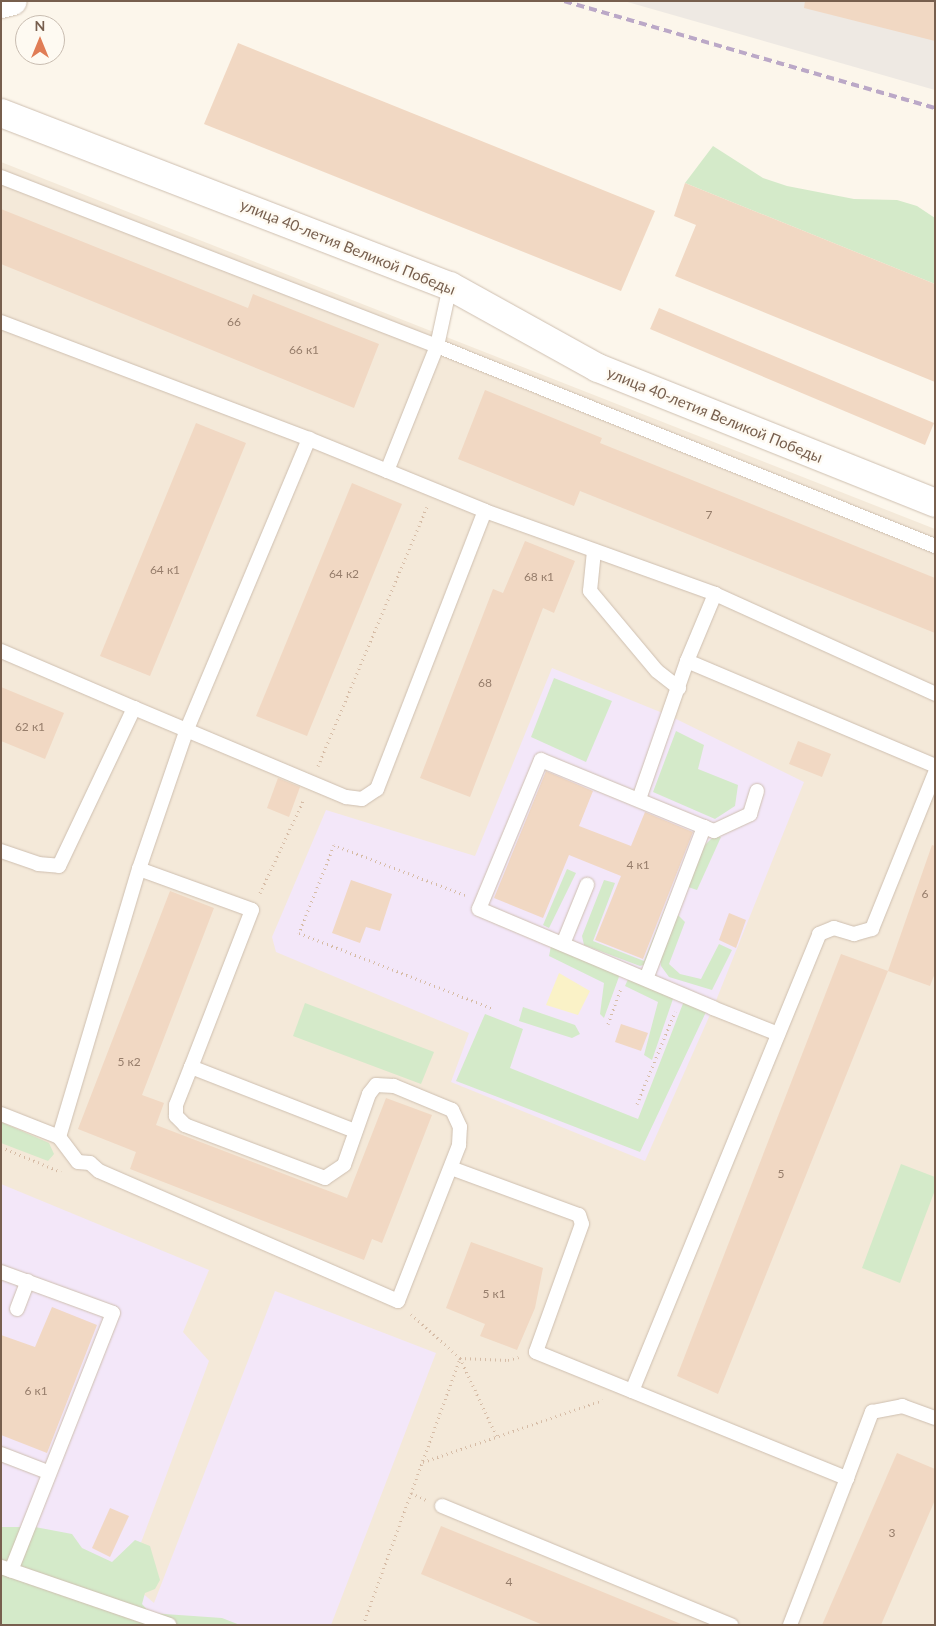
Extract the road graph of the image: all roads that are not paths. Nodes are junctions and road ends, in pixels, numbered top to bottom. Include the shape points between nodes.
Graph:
1 (13, 1) edge
2 (1, 4) edge
3 (1, 113) edge
4 (1, 177) edge
5 (450, 286) junction
6 (1, 322) edge
7 (438, 346) junction
8 (309, 439) junction
9 (387, 471) junction
10 (935, 503) edge
11 (484, 511) junction
12 (935, 546) edge
13 (594, 551) junction
14 (714, 594) junction
15 (1, 651) edge
16 (687, 661) junction
17 (678, 688) junction
18 (935, 694) edge
19 (134, 708) junction
20 (187, 729) junction
21 (935, 766) edge
22 (935, 773) edge
23 (757, 791) dead end
24 (639, 799) junction
25 (704, 827) junction
26 (1, 851) edge
27 (139, 869) junction
28 (587, 885) dead end
29 (563, 944) junction
30 (646, 979) junction
31 (778, 1034) junction
32 (191, 1067) junction
33 (1, 1114) edge
34 (355, 1131) junction
35 (59, 1136) junction
36 (451, 1168) junction
37 (1, 1272) edge
38 (28, 1281) junction
39 (17, 1309) dead end
40 (632, 1390) junction
41 (935, 1418) edge
42 (1, 1454) edge
43 (48, 1472) junction
44 (847, 1478) junction
45 (442, 1506) dead end
46 (6, 1568) edge
47 (169, 1625) edge
48 (731, 1625) edge
49 (790, 1625) edge

1 - 2 street
3 - 5 street, улица 40-летия Великой Победы
4 - 7 lane
5 - 7 lane
5 - 10 street, улица 40-летия Великой Победы via 598,368
6 - 8 lane
7 - 9 lane
7 - 12 lane
8 - 9 lane
8 - 20 lane
9 - 11 lane
11 - 13 lane
11 - 20 lane via 377,789 362,799 346,797
13 - 14 lane
13 - 17 lane via 590,591 657,671
14 - 16 lane
14 - 18 lane
15 - 19 lane
16 - 17 lane
16 - 21 lane
17 - 24 lane
19 - 20 lane
19 - 26 lane via 59,866 38,864
20 - 27 lane
22 - 31 lane via 872,928 854,934 834,928 819,934
23 - 25 lane via 750,814 714,831
24 - 25 lane
24 - 29 lane via 542,760 479,909
25 - 30 lane
27 - 32 lane via 252,910
27 - 35 lane
28 - 29 lane
29 - 30 lane
30 - 31 lane
31 - 40 lane
32 - 34 lane
32 - 34 lane via 176,1105 176,1116 185,1125 325,1178 344,1165
33 - 35 lane
34 - 36 lane via 369,1094 376,1085 394,1086 452,1110 460,1127 459,1145
35 - 36 lane via 78,1162 90,1163 99,1171 398,1301
36 - 40 lane via 579,1215 582,1224 536,1352
37 - 38 lane
38 - 39 lane
38 - 43 lane via 113,1313
40 - 44 lane
41 - 44 lane via 902,1406 872,1412
42 - 43 lane
43 - 46 lane
44 - 49 lane
45 - 48 lane
46 - 47 lane

